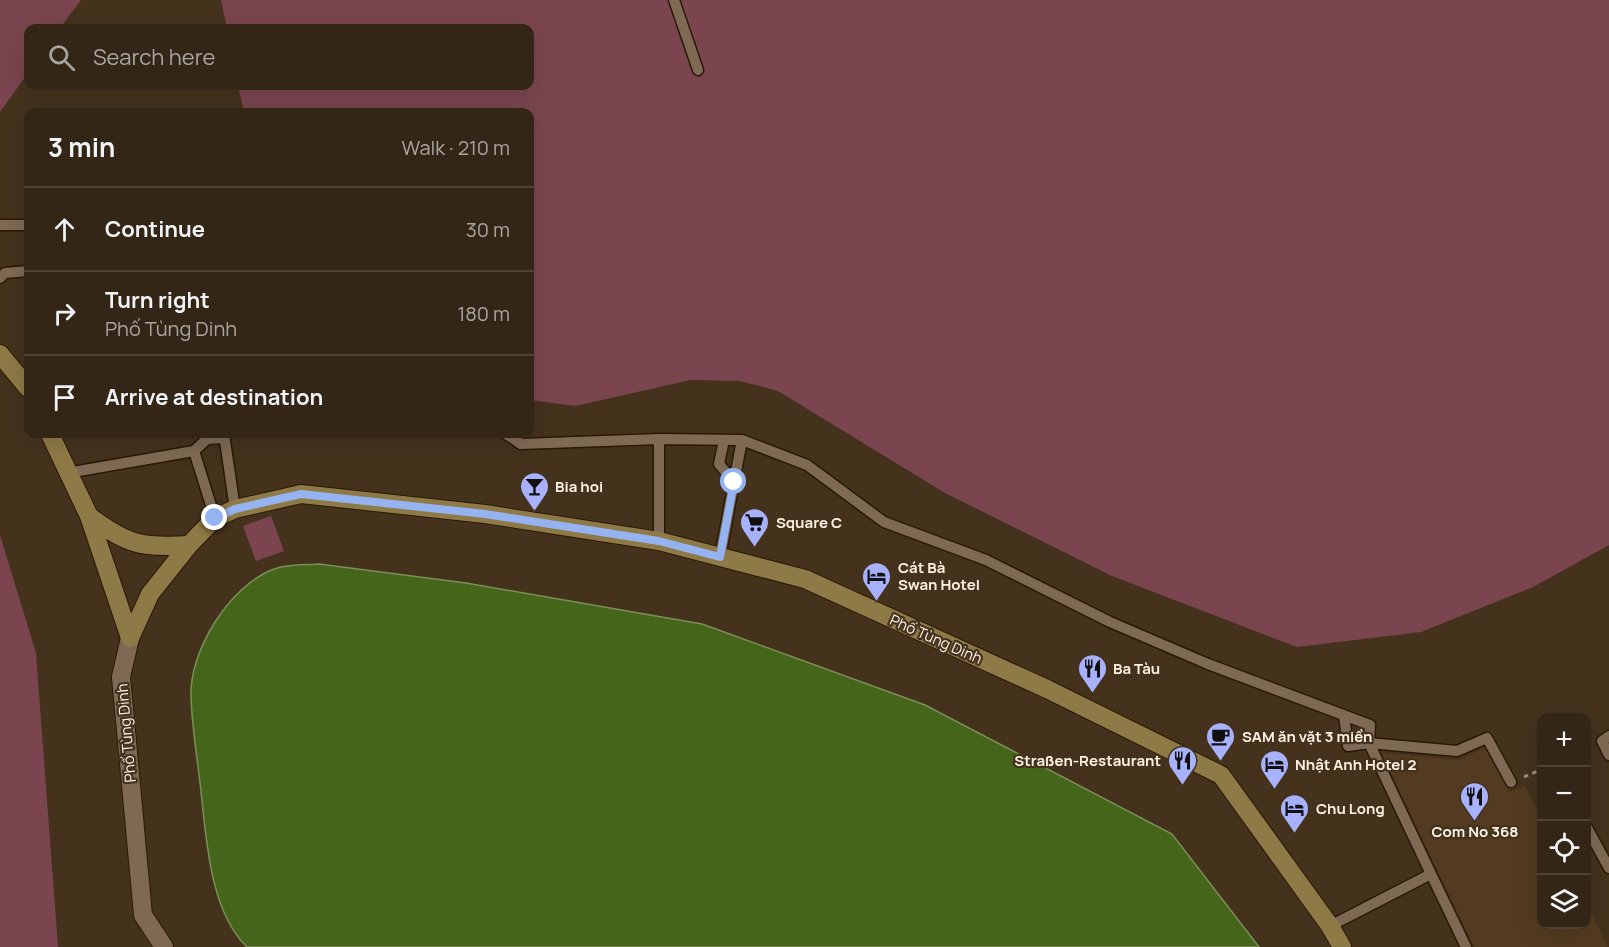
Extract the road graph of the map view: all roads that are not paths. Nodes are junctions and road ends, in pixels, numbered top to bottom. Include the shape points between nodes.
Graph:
1 (674, 0) edge
2 (698, 70) dead end
3 (0, 225) edge
4 (24, 225) edge
5 (24, 271) edge
6 (0, 278) edge
7 (0, 354) edge
8 (24, 383) edge
9 (52, 438) edge
10 (213, 438) edge
11 (224, 438) edge
12 (512, 438) edge
13 (659, 439) junction
14 (724, 440) junction
15 (741, 441) junction
16 (194, 451) junction
17 (67, 473) junction
18 (734, 482) junction
19 (235, 509) junction
20 (89, 516) junction
21 (215, 518) junction
22 (659, 541) junction
23 (189, 546) junction
24 (720, 557) junction
25 (130, 638) junction
26 (1344, 715) junction
27 (1609, 736) edge
28 (1369, 743) junction
29 (1609, 755) edge
30 (1511, 782) road end
31 (1591, 833) edge
32 (1609, 868) edge
33 (1431, 874) junction
34 (1330, 926) junction
35 (164, 947) edge
36 (1342, 947) edge
37 (1466, 947) edge

1 - 2 lane
3 - 4 lane
5 - 6 lane via 5,273
7 - 8 main road
9 - 17 main road
10 - 16 lane
11 - 19 lane
12 - 13 lane via 521,444
13 - 14 lane
13 - 22 lane
14 - 15 lane
14 - 18 lane via 719,464
15 - 18 lane
15 - 26 lane via 807,465 884,522 986,560 1110,622 1208,664
16 - 17 lane
16 - 21 lane
17 - 20 main road
18 - 24 lane
19 - 21 main road, Phố Tùng Dinh
19 - 22 main road, Phố Tùng Dinh via 301,494 485,514
20 - 23 main road via 131,542 155,547
20 - 25 main road
21 - 23 main road, Phố Tùng Dinh
22 - 24 main road, Phố Tùng Dinh
23 - 25 main road, Phố Tùng Dinh via 150,594
24 - 34 main road, Phố Tùng Dinh via 805,579 1047,689 1221,775
25 - 35 street, Phố Tùng Dinh via 121,677 143,915
26 - 28 lane via 1370,725
26 - 28 lane via 1348,746
27 - 29 lane via 1602,741
28 - 30 lane via 1457,752 1487,738
28 - 33 lane
31 - 32 lane
33 - 34 lane
33 - 37 lane
34 - 36 main road, Phố Tùng Dinh

